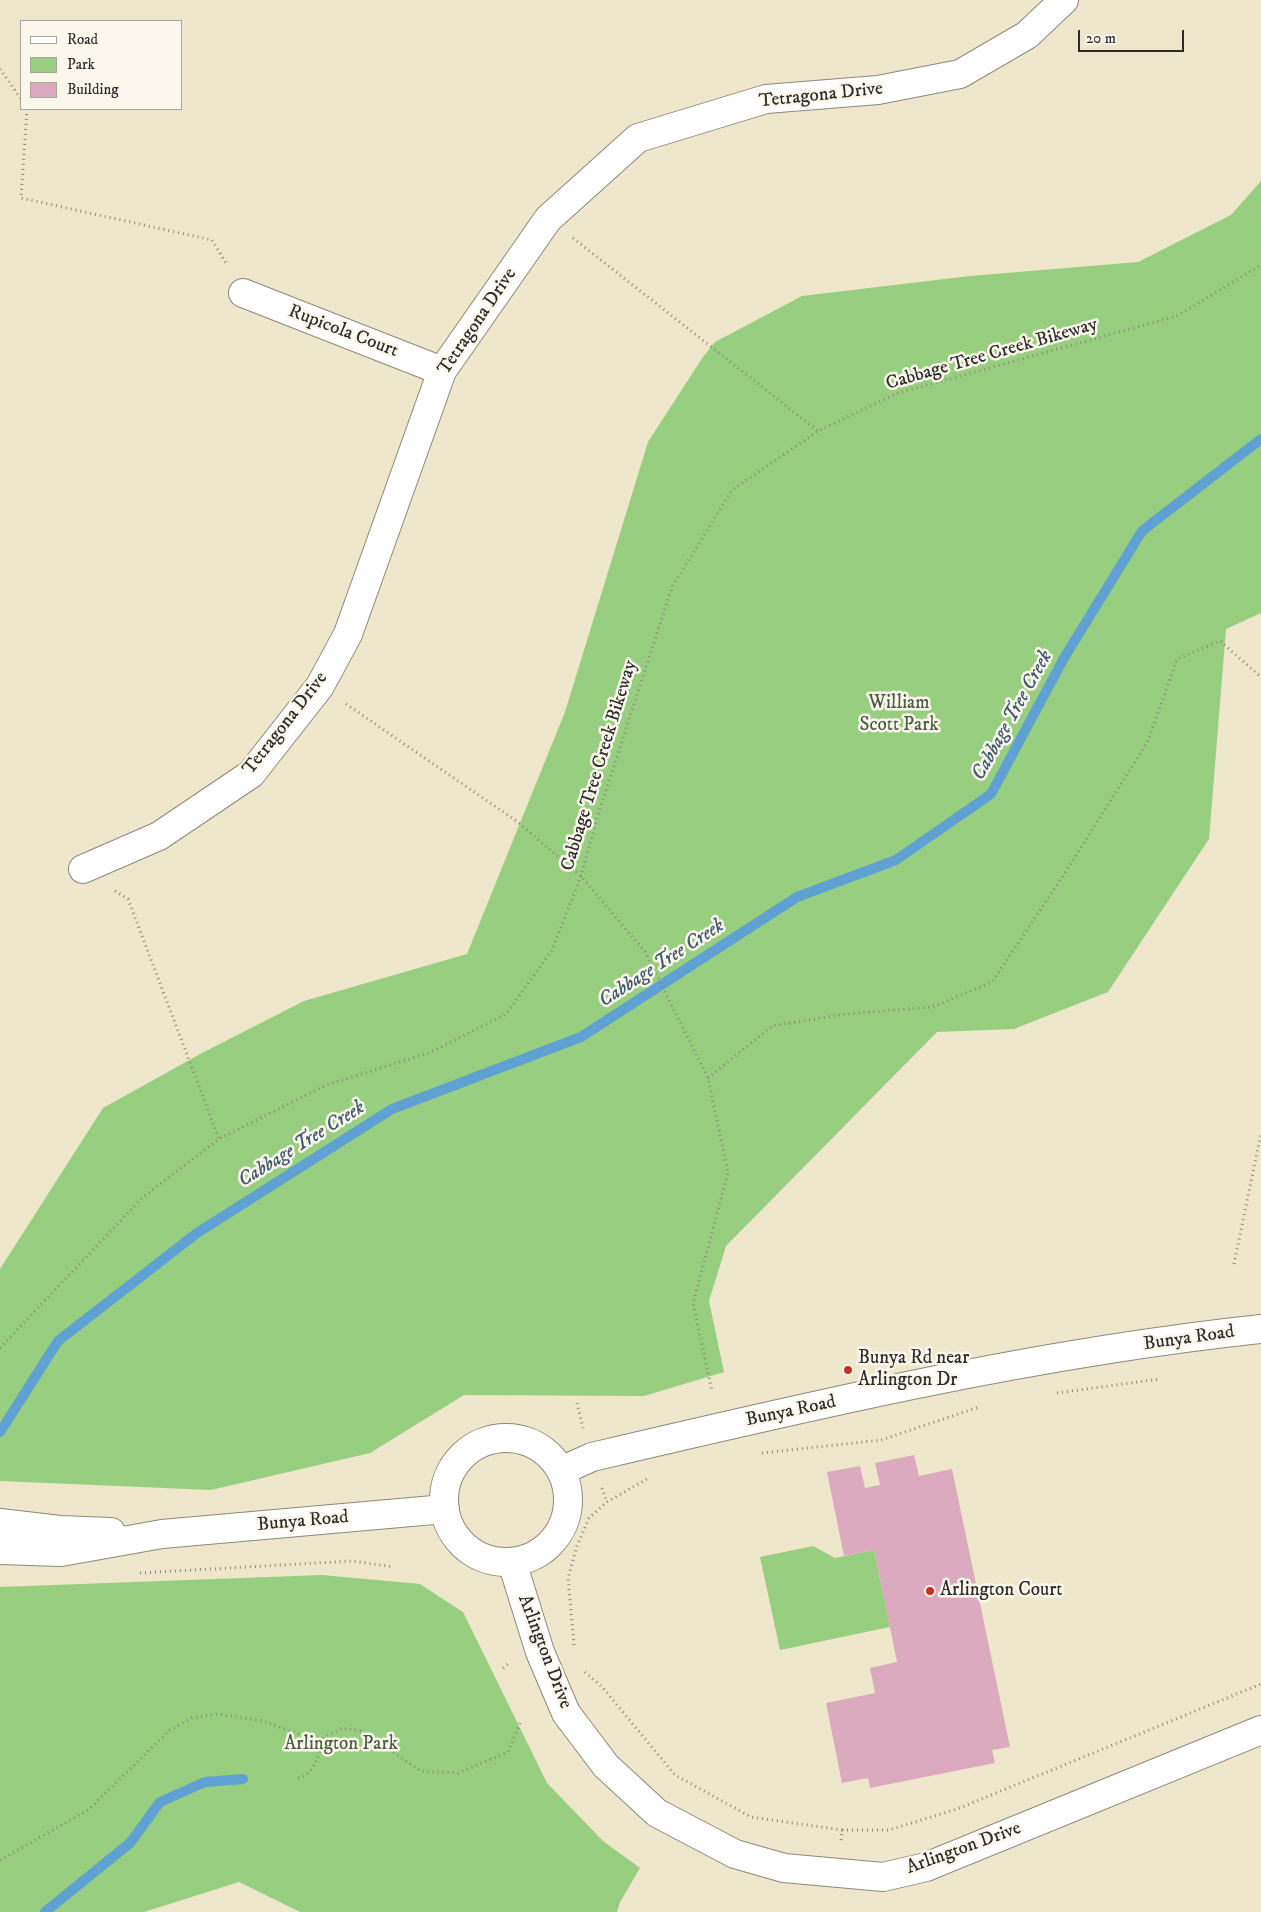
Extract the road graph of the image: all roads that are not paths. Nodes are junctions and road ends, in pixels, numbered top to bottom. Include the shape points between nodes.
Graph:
1 (1064, 0) edge
2 (244, 293) road end
3 (442, 371) junction
4 (83, 869) road end
5 (1261, 1329) edge
6 (562, 1471) junction
7 (445, 1509) junction
8 (0, 1523) edge
9 (162, 1534) junction
10 (0, 1550) edge
11 (512, 1562) junction
12 (1261, 1730) edge

1 - 3 street, Tetragona Drive via 1027,35 960,74 878,90 766,98 638,138 548,219
2 - 3 street, Rupicola Court
3 - 4 street, Tetragona Drive via 348,634 320,686 251,774 159,836
5 - 6 street, Bunya Road via 1003,1366 592,1457
6 - 7 street via 550,1455 534,1444 515,1438 477,1445 462,1456 450,1472 444,1490
6 - 11 street via 568,1490 568,1511 562,1530 532,1557
7 - 9 street, Bunya Road
7 - 11 street via 450,1527 476,1554 493,1561
8 - 9 street, Bunya Road via 60,1530
9 - 10 street, Bunya Road via 60,1552
11 - 12 street, Arlington Drive via 540,1652 566,1713 606,1766 657,1813 735,1854 784,1868 883,1877 926,1867

